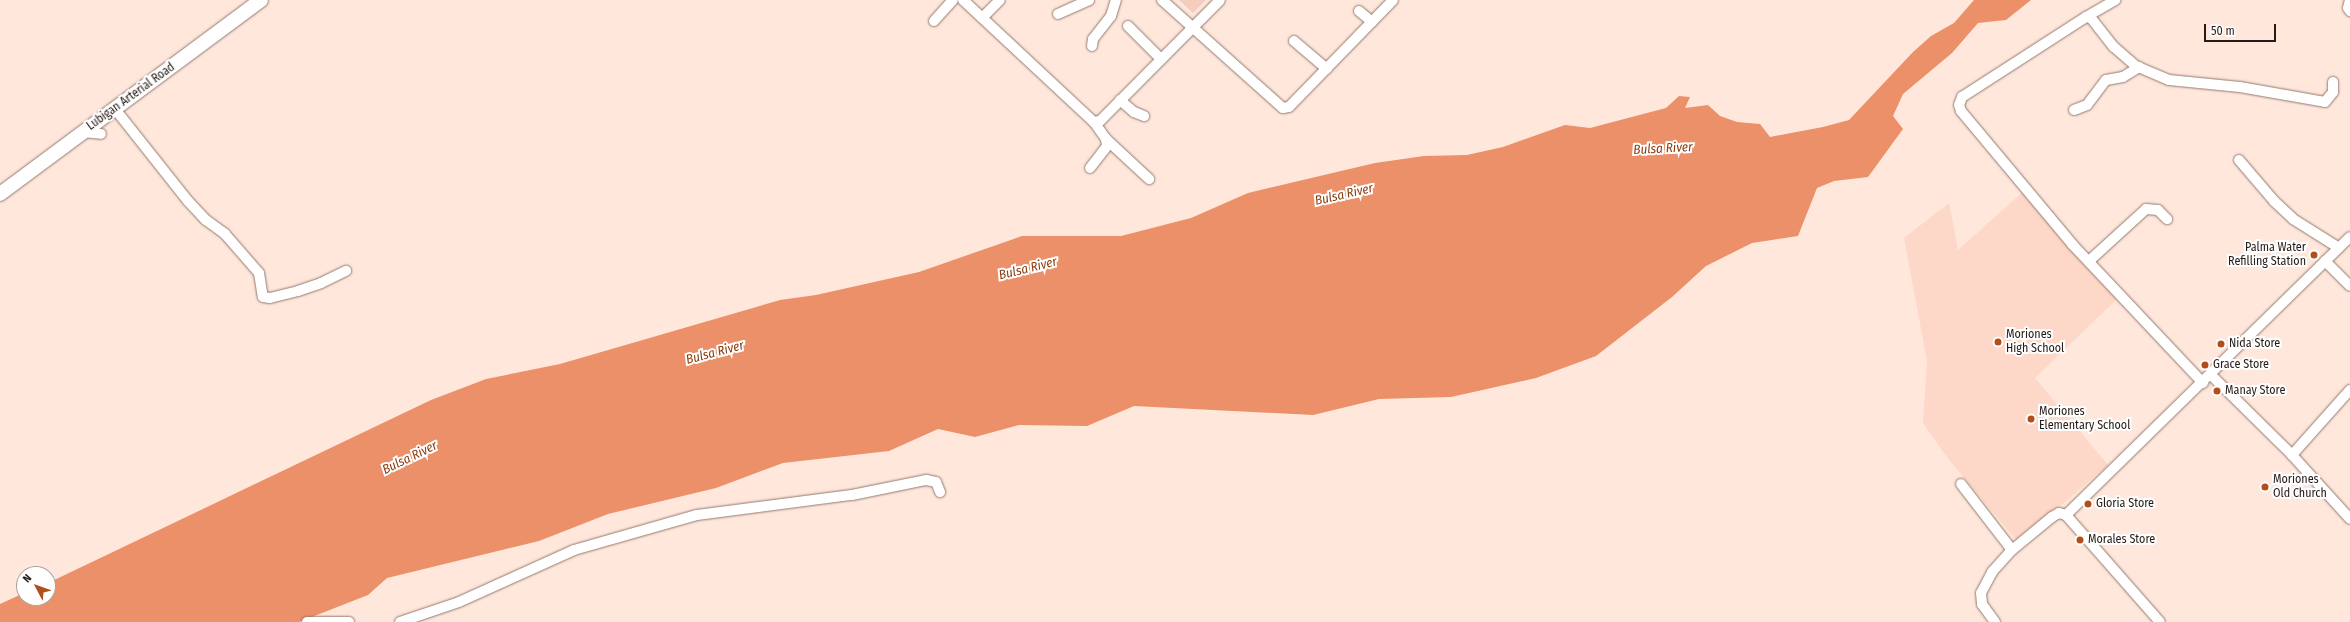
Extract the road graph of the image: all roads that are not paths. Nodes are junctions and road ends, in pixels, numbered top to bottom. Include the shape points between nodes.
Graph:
1 (261, 0) edge
2 (953, 0) edge
3 (963, 0) edge
4 (1000, 0) edge
5 (1090, 0) edge
6 (1116, 0) edge
7 (1162, 0) edge
8 (1220, 0) edge
9 (2116, 0) edge
10 (2350, 0) edge
11 (1390, 1) edge
12 (1359, 11) dead end
13 (2350, 11) edge
14 (1058, 14) dead end
15 (2086, 17) junction
16 (982, 18) junction
17 (934, 21) dead end
18 (1372, 22) junction
19 (1128, 26) dead end
20 (1192, 28) junction
21 (1294, 41) dead end
22 (1092, 46) dead end
23 (1161, 59) junction
24 (2139, 67) junction
25 (1327, 69) junction
26 (2333, 82) dead end
27 (1120, 100) junction
28 (115, 110) junction
29 (2074, 110) dead end
30 (1144, 116) dead end
31 (1094, 122) junction
32 (83, 132) junction
33 (101, 134) dead end
34 (1106, 139) junction
35 (2239, 160) dead end
36 (1090, 168) dead end
37 (1149, 179) dead end
38 (0, 194) edge
39 (2166, 219) dead end
40 (2350, 237) edge
41 (2339, 248) junction
42 (2089, 261) junction
43 (2325, 261) junction
44 (346, 271) dead end
45 (2350, 286) edge
46 (2211, 375) junction
47 (2203, 383) junction
48 (2350, 390) edge
49 (2292, 455) junction
50 (1961, 484) dead end
51 (940, 492) dead end
52 (2066, 515) junction
53 (2349, 516) edge
54 (2012, 550) junction
55 (307, 622) edge
56 (348, 622) edge
57 (400, 622) edge
58 (1995, 622) edge
59 (2160, 622) edge

1 - 28 main road, Lubigan Arterial Road
2 - 17 street
3 - 16 street
4 - 16 street
5 - 14 street
6 - 22 street via 1111,16 1093,39
7 - 20 street
8 - 20 street
9 - 15 street
10 - 13 street
11 - 18 street
12 - 18 street
15 - 24 street via 2091,18 2114,47
15 - 42 street via 1962,97 1959,105 1961,111
16 - 31 street
18 - 25 street
19 - 23 street
20 - 23 street
20 - 25 street via 1283,108 1289,107
21 - 25 street
23 - 27 street
24 - 26 street via 2179,83 2240,87 2325,102 2333,92
24 - 29 street via 2123,77 2106,80 2087,105
27 - 30 street via 1134,112
27 - 31 street via 1100,121
28 - 32 main road, Lubigan Arterial Road
28 - 44 street via 188,201 206,220 225,234 259,273 263,296 270,298 298,291
31 - 34 street
32 - 33 street
32 - 38 main road, Lubigan Arterial Road
34 - 36 street via 1105,152
34 - 37 street
35 - 41 street via 2293,219
39 - 42 street via 2158,210 2146,209
40 - 41 street
41 - 43 street
42 - 47 street
43 - 45 street
43 - 46 street
46 - 47 street
46 - 49 street
47 - 52 street
48 - 49 street
49 - 53 street
50 - 54 street
51 - 57 street via 936,482 926,480 852,495 697,514 574,550 466,599
52 - 54 street via 2060,513 2052,517
52 - 59 street
54 - 58 street via 1992,572 1981,593 1982,604
55 - 56 street

